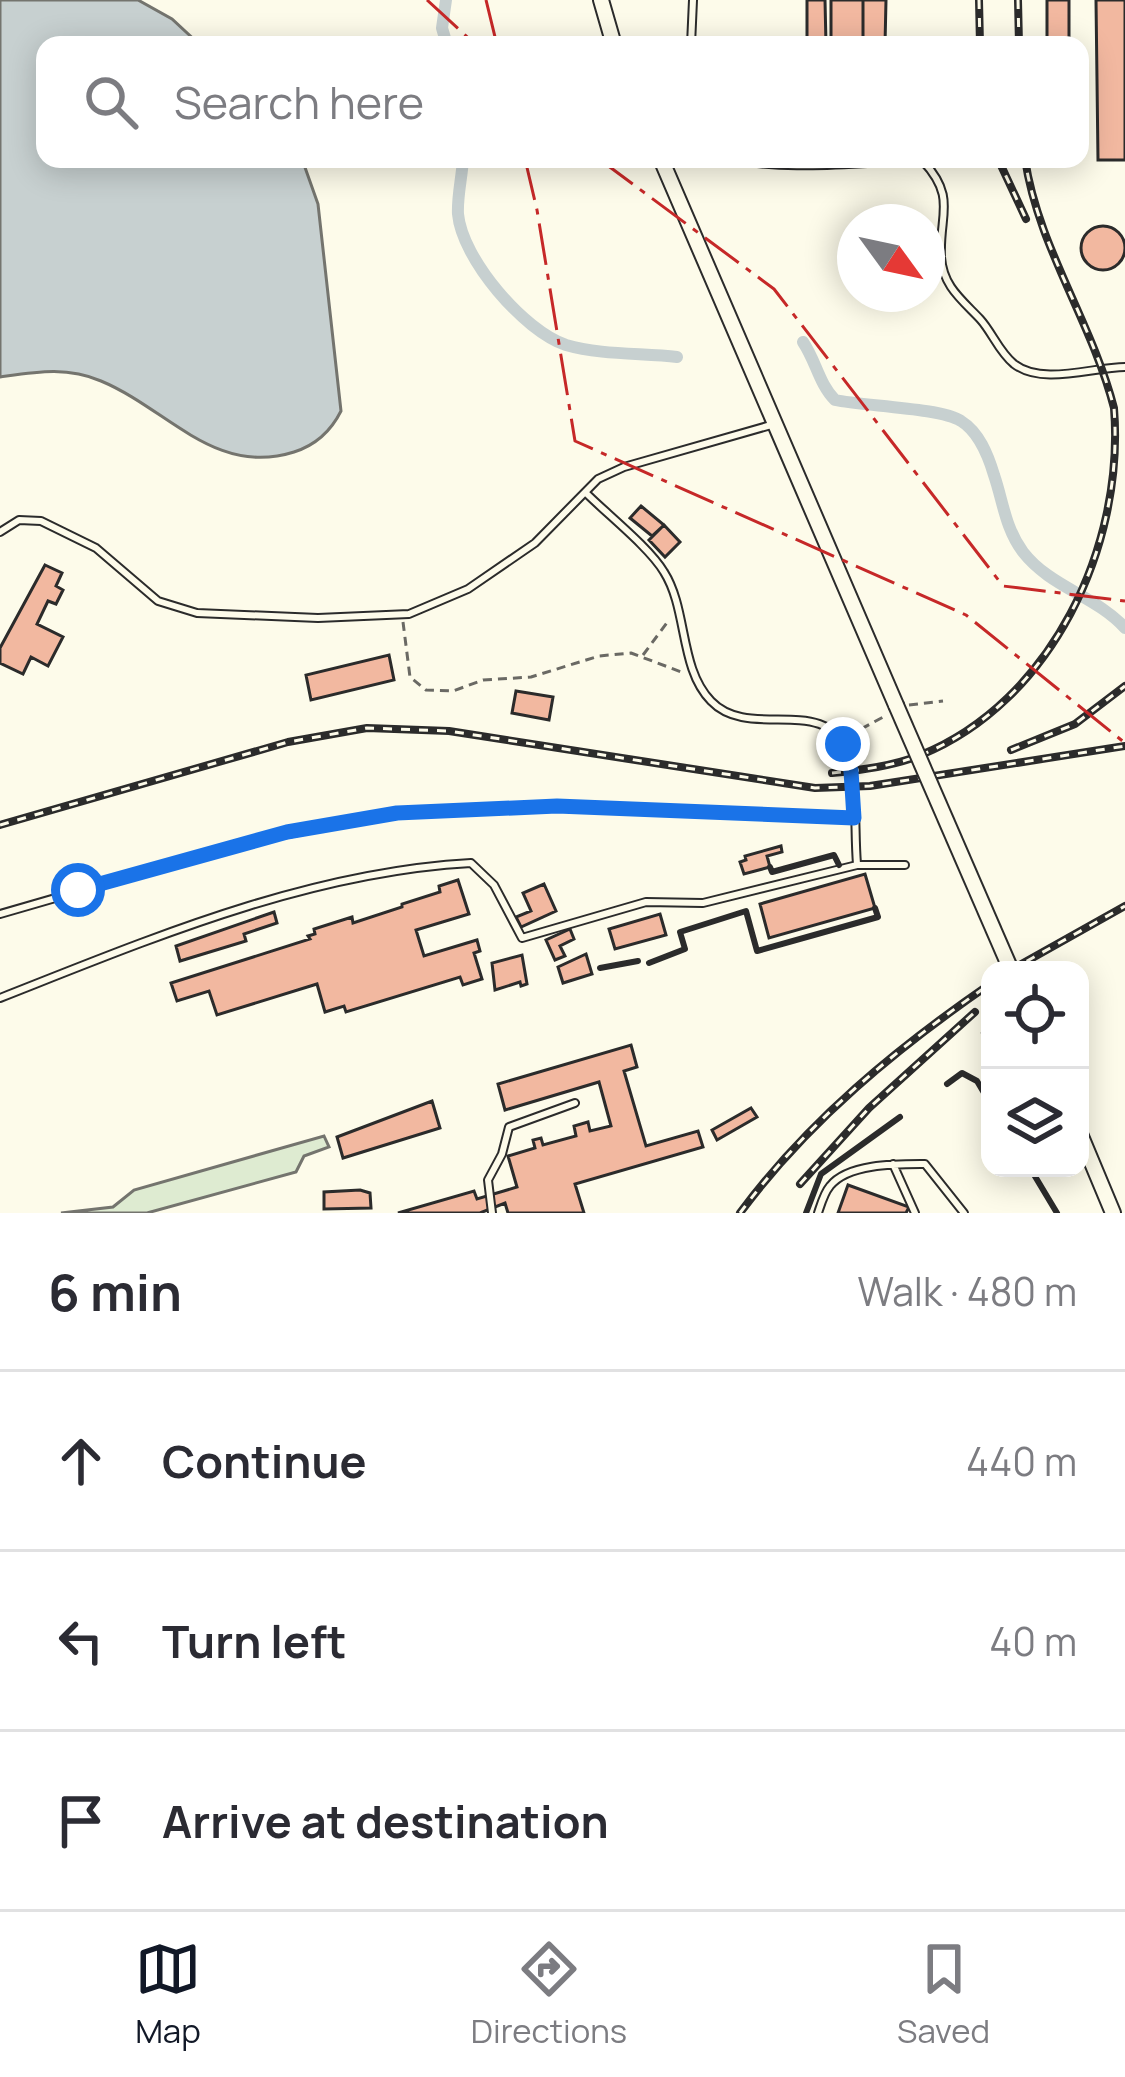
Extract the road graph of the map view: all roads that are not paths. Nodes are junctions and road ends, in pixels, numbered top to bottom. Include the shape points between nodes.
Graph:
1 (601, 0) edge
2 (693, 0) edge
3 (611, 36) edge
4 (691, 36) edge
5 (665, 168) edge
6 (929, 168) edge
7 (1125, 367) edge
8 (774, 424) junction
9 (586, 493) junction
10 (0, 532) edge
11 (854, 818) junction
12 (857, 865) junction
13 (905, 865) dead end
14 (0, 914) edge
15 (1006, 961) edge
16 (0, 998) edge
17 (575, 1103) dead end
18 (1089, 1156) edge
19 (892, 1163) junction
20 (493, 1213) edge
21 (818, 1213) edge
22 (915, 1213) edge
23 (964, 1213) edge
24 (1113, 1213) edge

1 - 3 street
2 - 4 lane
5 - 8 street
6 - 7 lane via 944,196 941,258 949,286 1009,359 1039,373
8 - 9 lane via 624,467
8 - 15 street, bridge
9 - 10 lane via 535,543 468,589 402,614 197,614 158,601 96,548 41,521 19,520
9 - 11 lane via 664,572 712,703 756,722 809,720 834,731 849,760
11 - 12 lane
11 - 14 lane via 557,806 397,813 287,832
12 - 13 lane
12 - 16 lane via 703,903 646,902 522,938 494,885 470,863 415,866 157,934
17 - 20 lane via 508,1127 488,1180
18 - 24 street
19 - 21 lane via 839,1177
19 - 22 lane
19 - 23 lane via 925,1164

